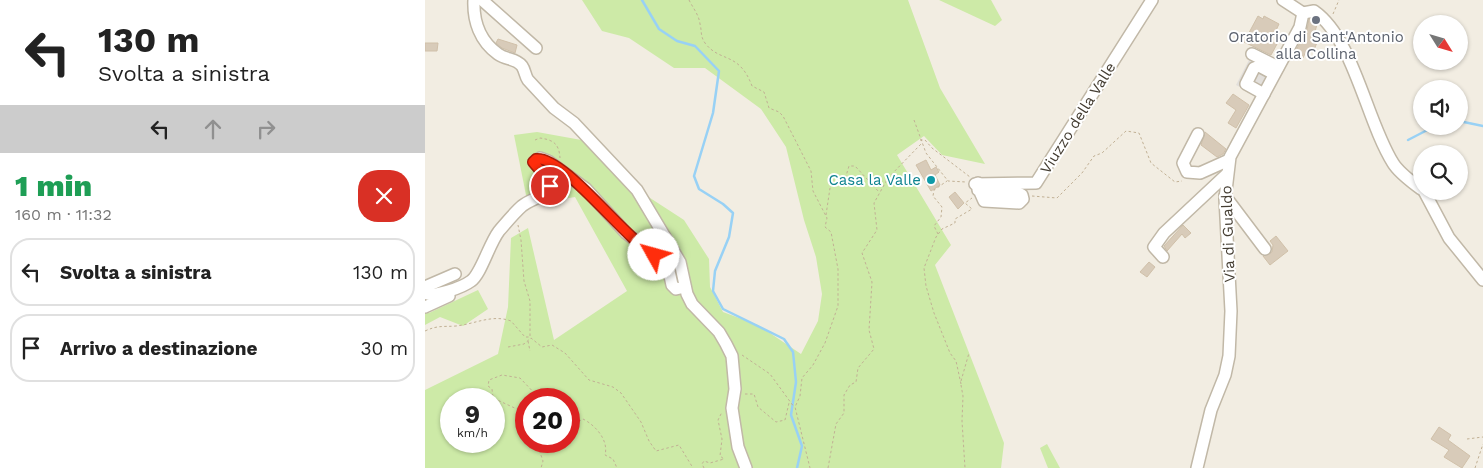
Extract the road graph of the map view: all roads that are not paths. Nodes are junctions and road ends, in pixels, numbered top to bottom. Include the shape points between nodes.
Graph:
1 (474, 0) edge
2 (482, 0) edge
3 (1151, 0) edge
4 (1286, 1) edge
5 (1303, 13) junction
6 (536, 48) dead end
7 (1253, 54) dead end
8 (1276, 70) junction
9 (1263, 94) junction
10 (1198, 134) dead end
11 (1229, 160) junction
12 (1227, 174) junction
13 (1413, 182) edge
14 (976, 185) road end
15 (1225, 196) junction
16 (1428, 200) edge
17 (1265, 249) dead end
18 (1163, 257) dead end
19 (455, 274) dead end
20 (1483, 280) edge
21 (425, 287) edge
22 (685, 287) junction
23 (454, 288) junction
24 (425, 293) edge
25 (425, 307) edge
26 (746, 468) edge
27 (1197, 468) edge

1 - 22 street via 478,32 499,55 516,60 541,94 574,123 637,190 680,262
2 - 6 street
3 - 14 street, Viuzzo della Valle via 1036,183
4 - 5 street
5 - 8 street, Via di Gualdo via 1300,27
5 - 13 street via 1314,11 1340,40 1371,121 1394,166
7 - 8 street
8 - 9 street, Via di Gualdo
8 - 9 street via 1254,68 1246,84
9 - 11 street, Via di Gualdo
10 - 11 street via 1183,164 1189,172 1200,173
11 - 12 street, Via di Gualdo
12 - 15 street, Via di Gualdo
12 - 18 street via 1164,233 1154,247
15 - 17 street
15 - 27 street, Via di Gualdo via 1231,310 1229,356
16 - 20 street via 1449,238
19 - 21 street
22 - 23 street via 676,289 671,285 666,265 626,233 586,190 548,161 536,159 533,162 547,176 550,186 546,193 530,200 497,233 475,278
22 - 26 street via 692,304 719,332 732,356 735,389 732,408 738,447
23 - 24 street via 431,296
23 - 25 street via 443,300

